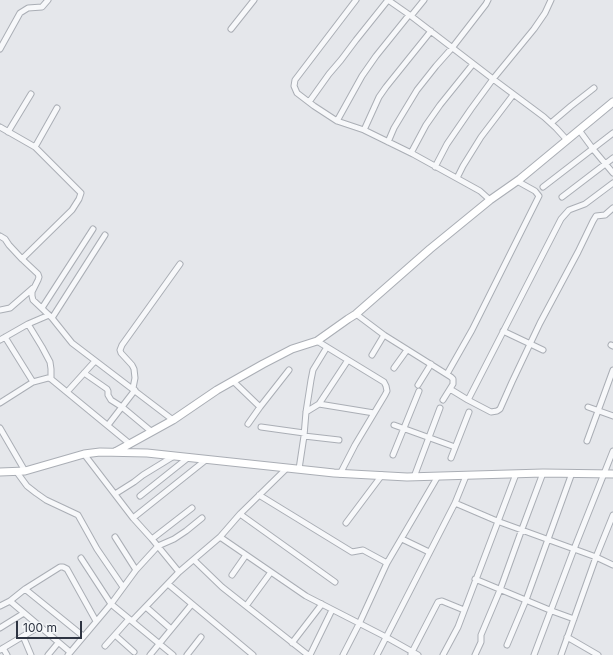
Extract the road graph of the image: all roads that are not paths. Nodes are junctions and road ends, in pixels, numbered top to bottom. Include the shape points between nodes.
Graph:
1 (48, 0) edge
2 (254, 0) edge
3 (356, 0) edge
4 (388, 0) edge
5 (424, 0) edge
6 (488, 0) edge
7 (551, 0) edge
8 (410, 15) junction
9 (231, 28) dead end
10 (431, 31) junction
11 (452, 48) junction
12 (0, 49) edge
13 (473, 64) junction
14 (493, 79) junction
15 (594, 88) dead end
16 (31, 94) dead end
17 (514, 95) junction
18 (309, 102) junction
19 (613, 102) edge
20 (57, 108) dead end
21 (337, 121) junction
22 (551, 124) junction
23 (0, 128) edge
24 (364, 130) junction
25 (579, 130) junction
26 (8, 132) junction
27 (613, 133) edge
28 (567, 140) junction
29 (388, 142) junction
30 (35, 147) junction
31 (593, 149) junction
32 (411, 153) junction
33 (613, 158) edge
34 (605, 164) junction
35 (435, 167) junction
36 (613, 173) edge
37 (457, 178) junction
38 (517, 181) junction
39 (613, 183) edge
40 (544, 187) dead end
41 (562, 197) dead end
42 (490, 200) junction
43 (613, 208) edge
44 (93, 229) dead end
45 (105, 235) dead end
46 (0, 236) edge
47 (22, 259) junction
48 (180, 264) dead end
49 (34, 288) junction
50 (42, 308) junction
51 (0, 310) edge
52 (356, 314) junction
53 (50, 317) junction
54 (28, 324) junction
55 (503, 331) junction
56 (384, 335) junction
57 (2, 339) edge
58 (317, 340) junction
59 (530, 344) junction
60 (327, 347) junction
61 (407, 350) junction
62 (543, 350) dead end
63 (372, 356) dead end
64 (95, 360) junction
65 (348, 360) junction
66 (431, 364) junction
67 (394, 368) dead end
68 (289, 370) dead end
69 (613, 370) edge
70 (84, 372) junction
71 (447, 374) junction
72 (51, 378) junction
73 (233, 381) junction
74 (33, 382) junction
75 (134, 389) junction
76 (450, 389) junction
77 (67, 392) junction
78 (443, 400) dead end
79 (468, 400) junction
80 (0, 403) edge
81 (319, 404) junction
82 (122, 407) junction
83 (260, 407) junction
84 (588, 407) dead end
85 (440, 408) dead end
86 (598, 411) junction
87 (306, 412) junction
88 (469, 412) dead end
89 (374, 414) junction
90 (613, 416) edge
91 (173, 420) junction
92 (248, 424) dead end
93 (394, 425) dead end
94 (108, 426) junction
95 (261, 427) dead end
96 (0, 428) edge
97 (404, 428) junction
98 (152, 432) junction
99 (304, 434) junction
100 (429, 438) junction
101 (339, 440) dead end
102 (587, 441) dead end
103 (130, 444) junction
104 (455, 447) junction
105 (613, 451) edge
106 (114, 452) junction
107 (84, 454) junction
108 (393, 455) dead end
109 (175, 456) junction
110 (189, 457) junction
111 (451, 458) dead end
112 (207, 459) junction
113 (287, 468) junction
114 (299, 469) junction
115 (25, 471) junction
116 (0, 472) edge
117 (16, 472) junction
118 (543, 473) junction
119 (572, 473) junction
120 (340, 474) junction
121 (516, 474) junction
122 (605, 474) junction
123 (613, 474) edge
124 (382, 475) junction
125 (438, 476) junction
126 (466, 476) junction
127 (414, 477) junction
128 (115, 494) junction
129 (259, 495) junction
130 (140, 496) dead end
131 (455, 503) junction
132 (192, 508) dead end
133 (240, 514) junction
134 (613, 515) edge
135 (133, 518) junction
136 (202, 518) dead end
137 (498, 521) junction
138 (346, 523) dead end
139 (522, 529) junction
140 (115, 537) dead end
141 (220, 537) junction
142 (152, 539) junction
143 (402, 539) junction
144 (547, 539) junction
145 (158, 546) junction
146 (574, 549) junction
147 (429, 552) junction
148 (246, 555) junction
149 (596, 557) junction
150 (81, 558) dead end
151 (194, 560) junction
152 (387, 563) junction
153 (613, 564) edge
154 (136, 570) junction
155 (179, 572) junction
156 (271, 572) junction
157 (232, 575) dead end
158 (476, 579) junction
159 (335, 582) dead end
160 (168, 584) junction
161 (123, 588) junction
162 (25, 589) junction
163 (500, 590) junction
164 (526, 600) junction
165 (10, 601) junction
166 (111, 604) junction
167 (192, 604) junction
168 (322, 604) junction
169 (0, 606) edge
170 (246, 606) junction
171 (146, 607) junction
172 (332, 610) junction
173 (464, 610) junction
174 (552, 611) junction
175 (24, 613) junction
176 (574, 619) junction
177 (130, 620) junction
178 (96, 621) junction
179 (359, 624) junction
180 (40, 626) junction
181 (0, 628) edge
182 (171, 629) junction
183 (115, 635) junction
184 (23, 636) junction
185 (83, 636) junction
186 (201, 637) dead end
187 (386, 637) junction
188 (567, 638) junction
189 (58, 643) junction
190 (292, 643) junction
191 (159, 644) junction
192 (507, 645) dead end
193 (105, 646) dead end
194 (1, 649) edge
195 (134, 652) dead end
196 (411, 653) edge
197 (69, 654) edge
198 (7, 655) edge
199 (31, 655) edge
200 (48, 655) edge
201 (150, 655) edge
202 (173, 655) edge
203 (187, 655) edge
204 (253, 655) edge
205 (309, 655) edge
206 (343, 655) edge
207 (377, 655) edge
208 (418, 655) edge
209 (443, 655) edge
210 (475, 655) edge
211 (534, 655) edge
212 (561, 655) edge
213 (598, 655) edge

1 - 12 street via 42,7 28,8 20,13
2 - 9 street
3 - 18 street via 295,80 297,93
4 - 8 street
4 - 18 street
5 - 8 street
6 - 11 street
7 - 14 street via 534,29
8 - 10 street
8 - 21 street via 362,76
10 - 11 street
10 - 24 street via 379,97
11 - 13 street
11 - 29 street via 417,90
13 - 14 street
13 - 32 street via 426,125
14 - 17 street
14 - 35 street via 470,109
15 - 22 street
16 - 26 street
17 - 22 street
17 - 37 street via 481,137
18 - 21 street
19 - 25 street
20 - 30 street
21 - 24 street
22 - 28 street
23 - 26 street
24 - 29 street
25 - 28 street
25 - 31 street
26 - 30 street
27 - 31 street
28 - 38 street
29 - 32 street
30 - 47 street via 81,193 72,210
31 - 34 street
31 - 40 street
32 - 35 street
33 - 34 street
34 - 36 street
34 - 41 street
35 - 37 street
37 - 42 street
38 - 42 street
38 - 71 street via 539,196 472,330
39 - 55 street via 585,204 569,210 561,218
42 - 52 street
43 - 59 street via 605,215 596,216
44 - 50 street
45 - 53 street
46 - 47 street
47 - 49 street via 38,274
48 - 75 street via 120,350 134,369
49 - 50 street via 33,300
49 - 51 street via 10,308
50 - 53 street
52 - 56 street
52 - 58 street
53 - 54 street
53 - 64 street via 72,343
54 - 57 street
54 - 72 street via 50,362
55 - 59 street
55 - 79 street
56 - 61 street
56 - 63 street
57 - 74 street
58 - 60 street
58 - 73 street via 292,349
59 - 62 street
59 - 79 street via 500,409 491,412
60 - 65 street
60 - 87 street via 313,370
61 - 66 street
61 - 67 street
64 - 70 street
64 - 75 street
65 - 81 street
65 - 89 street via 384,382 386,386 387,391
66 - 71 street
66 - 97 street via 418,388
68 - 83 street
69 - 86 street
70 - 77 street
70 - 82 street via 107,389 111,400
71 - 76 street via 453,381
72 - 74 street
72 - 77 street
73 - 83 street
73 - 91 street
74 - 80 street
75 - 82 street
75 - 91 street
76 - 78 street
76 - 79 street
77 - 94 street
81 - 87 street
81 - 89 street
82 - 94 street
82 - 98 street
83 - 92 street
84 - 86 street
85 - 100 street
86 - 90 street
86 - 102 street
87 - 99 street
88 - 104 street
89 - 120 street
91 - 98 street
93 - 97 street
94 - 103 street
95 - 99 street
96 - 115 street
97 - 100 street
97 - 108 street
98 - 103 street
99 - 101 street
99 - 114 street
100 - 104 street
100 - 127 street
103 - 106 street
104 - 111 street
105 - 122 street
106 - 107 street
106 - 109 street
107 - 115 street
107 - 128 street
109 - 110 street
109 - 128 street
110 - 112 street
110 - 130 street
112 - 113 street
112 - 135 street
113 - 114 street
113 - 129 street
114 - 120 street
115 - 117 street
116 - 117 street
117 - 161 street via 27,486 46,500 78,515
118 - 119 street
118 - 121 street
118 - 139 street
119 - 122 street
119 - 144 street
120 - 124 street
121 - 126 street
121 - 137 street
122 - 123 street
122 - 146 street
124 - 127 street
124 - 138 street
125 - 126 street
125 - 127 street
125 - 143 street
126 - 131 street
128 - 135 street
129 - 133 street
129 - 152 street via 352,552 363,550
131 - 137 street
131 - 147 street
132 - 142 street
133 - 141 street
133 - 159 street
134 - 149 street
135 - 142 street
136 - 145 street via 174,539
137 - 139 street
137 - 158 street
139 - 144 street
139 - 163 street
140 - 154 street
141 - 148 street
141 - 151 street
142 - 145 street
143 - 147 street
143 - 152 street
144 - 146 street
144 - 164 street
145 - 154 street
145 - 155 street
146 - 149 street
146 - 174 street
147 - 187 street
148 - 156 street
148 - 157 street
149 - 153 street
149 - 176 street
150 - 166 street
151 - 155 street
151 - 170 street
152 - 179 street
154 - 161 street
155 - 160 street
156 - 168 street
156 - 170 street
158 - 163 street
158 - 173 street
160 - 167 street
160 - 171 street
161 - 166 street
162 - 165 street
162 - 178 street via 60,567 65,568
162 - 185 street
163 - 164 street
163 - 210 street
164 - 174 street
164 - 192 street
165 - 169 street
165 - 175 street
166 - 177 street
166 - 178 street
167 - 182 street
167 - 204 street
168 - 172 street
168 - 190 street
170 - 190 street
171 - 177 street
171 - 182 street
172 - 179 street
172 - 205 street
173 - 196 street via 442,601 438,602
173 - 209 street
174 - 176 street
174 - 211 street
175 - 180 street
175 - 181 street
176 - 188 street
177 - 183 street
177 - 191 street
178 - 185 street
179 - 187 street
179 - 206 street
180 - 184 street
180 - 189 street
182 - 191 street
183 - 193 street
183 - 195 street
184 - 194 street
184 - 199 street
185 - 197 street
186 - 203 street
187 - 196 street
187 - 207 street
188 - 212 street
188 - 213 street
189 - 197 street
189 - 200 street
190 - 205 street
191 - 201 street
191 - 202 street
194 - 198 street
196 - 208 street

